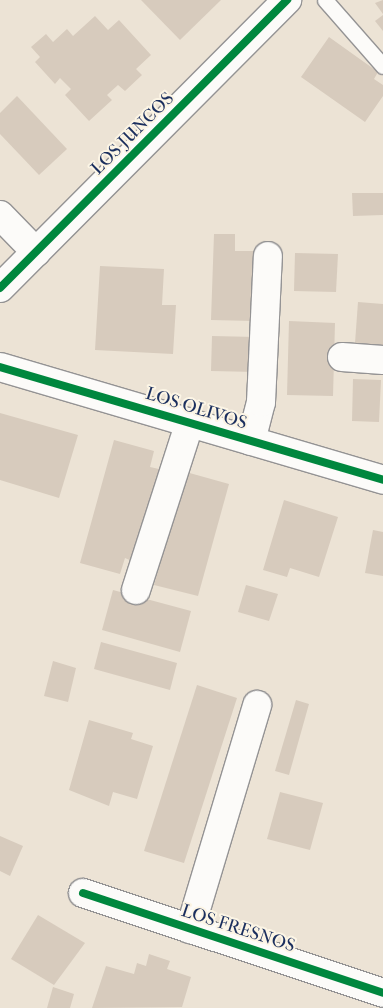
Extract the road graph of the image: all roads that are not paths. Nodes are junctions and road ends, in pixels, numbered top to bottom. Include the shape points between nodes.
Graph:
1 (287, 0) edge
2 (325, 0) edge
3 (383, 66) edge
4 (0, 215) edge
5 (36, 252) junction
6 (268, 256) dead end
7 (0, 288) edge
8 (342, 357) dead end
9 (383, 360) edge
10 (0, 367) edge
11 (190, 422) junction
12 (251, 441) junction
13 (383, 480) edge
14 (136, 590) dead end
15 (257, 704) dead end
16 (83, 893) dead end
17 (190, 929) junction
18 (383, 993) edge

1 - 5 street, LOS JUNCOS
2 - 3 lane
4 - 5 street
5 - 7 street, LOS JUNCOS
6 - 12 street via 261,402
8 - 9 street
10 - 11 street, LOS OLIVOS
11 - 12 street, LOS OLIVOS
11 - 14 street
12 - 13 street, LOS OLIVOS
15 - 17 street
16 - 17 street, LOS FRESNOS
17 - 18 street, LOS FRESNOS

